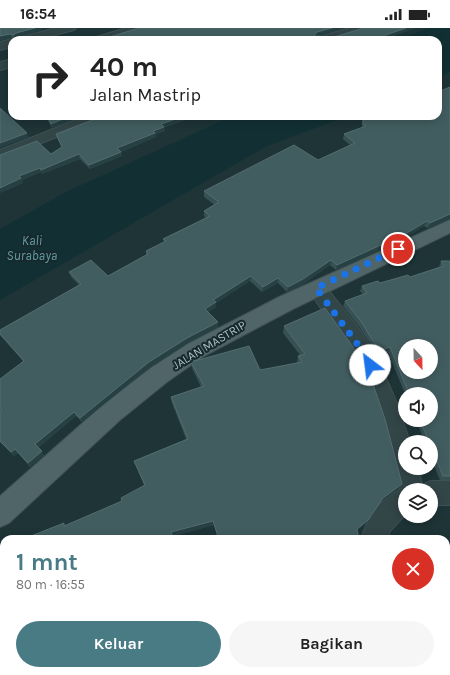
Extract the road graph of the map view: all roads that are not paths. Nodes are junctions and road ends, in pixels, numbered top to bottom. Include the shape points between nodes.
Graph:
1 (138, 28) edge
2 (360, 28) edge
3 (63, 34) edge
4 (49, 36) edge
5 (111, 36) edge
6 (334, 36) edge
7 (88, 120) edge
8 (0, 155) edge
9 (450, 226) edge
10 (316, 288) junction
11 (398, 444) edge
12 (450, 493) edge
13 (438, 494) edge
14 (398, 505) edge
15 (0, 514) edge
16 (375, 535) edge

1 - 5 street
2 - 6 street
3 - 4 street
7 - 8 street
9 - 10 main road, JALAN MASTRIP
10 - 11 street via 370,365 383,395
10 - 15 main road, JALAN MASTRIP via 246,322 185,357 128,399
12 - 13 street
14 - 16 street via 376,528

